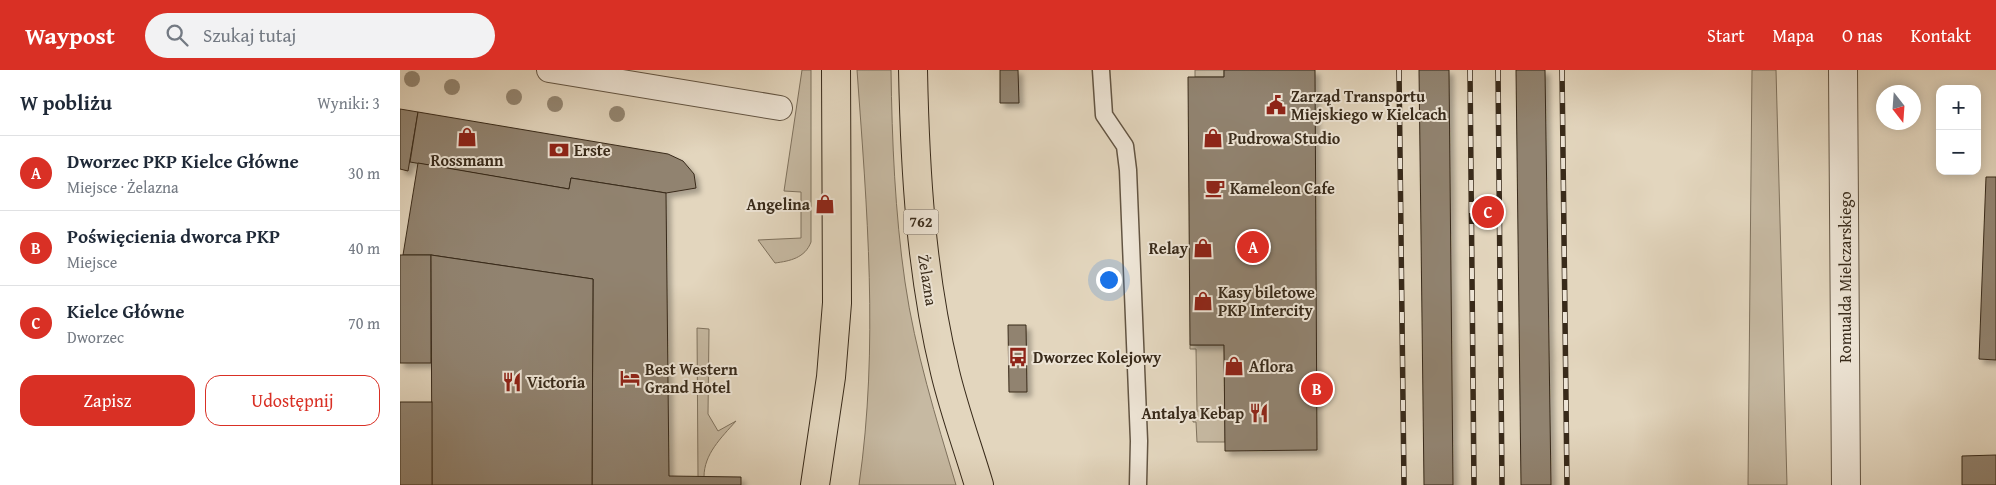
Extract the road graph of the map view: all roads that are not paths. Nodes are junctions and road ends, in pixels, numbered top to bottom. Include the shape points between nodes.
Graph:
1 (549, 70) edge
2 (836, 70) edge
3 (913, 70) edge
4 (1101, 70) edge
5 (1843, 70) edge
6 (780, 108) dead end
7 (815, 485) edge
8 (979, 485) edge
9 (1138, 485) edge
10 (1846, 485) edge

1 - 6 street
2 - 7 main road via 837,303 831,377
3 - 8 main road, Żelazna / 762 via 914,136 924,268 945,373
4 - 9 lane via 1104,115 1120,138 1127,158
5 - 10 street, Romualda Mielczarskiego

